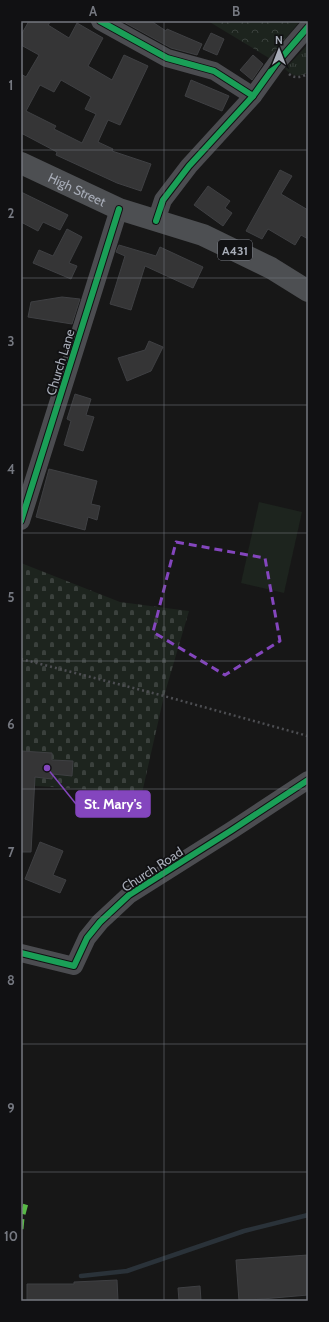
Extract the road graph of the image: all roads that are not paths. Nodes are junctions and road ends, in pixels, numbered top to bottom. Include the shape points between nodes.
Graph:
1 (100, 21) edge
2 (308, 27) edge
3 (253, 96) junction
4 (21, 163) edge
5 (119, 209) junction
6 (156, 221) junction
7 (308, 291) edge
8 (21, 521) edge
9 (308, 780) edge
10 (21, 953) edge

1 - 3 street via 167,58 214,71
2 - 3 street
3 - 6 street via 189,166 163,200
4 - 5 main road, High Street / A431
5 - 6 main road, High Street / A431
5 - 8 street, Church Lane
6 - 7 main road, High Street / A431 via 204,234 271,268
9 - 10 street, Church Road via 129,895 87,938 74,966

